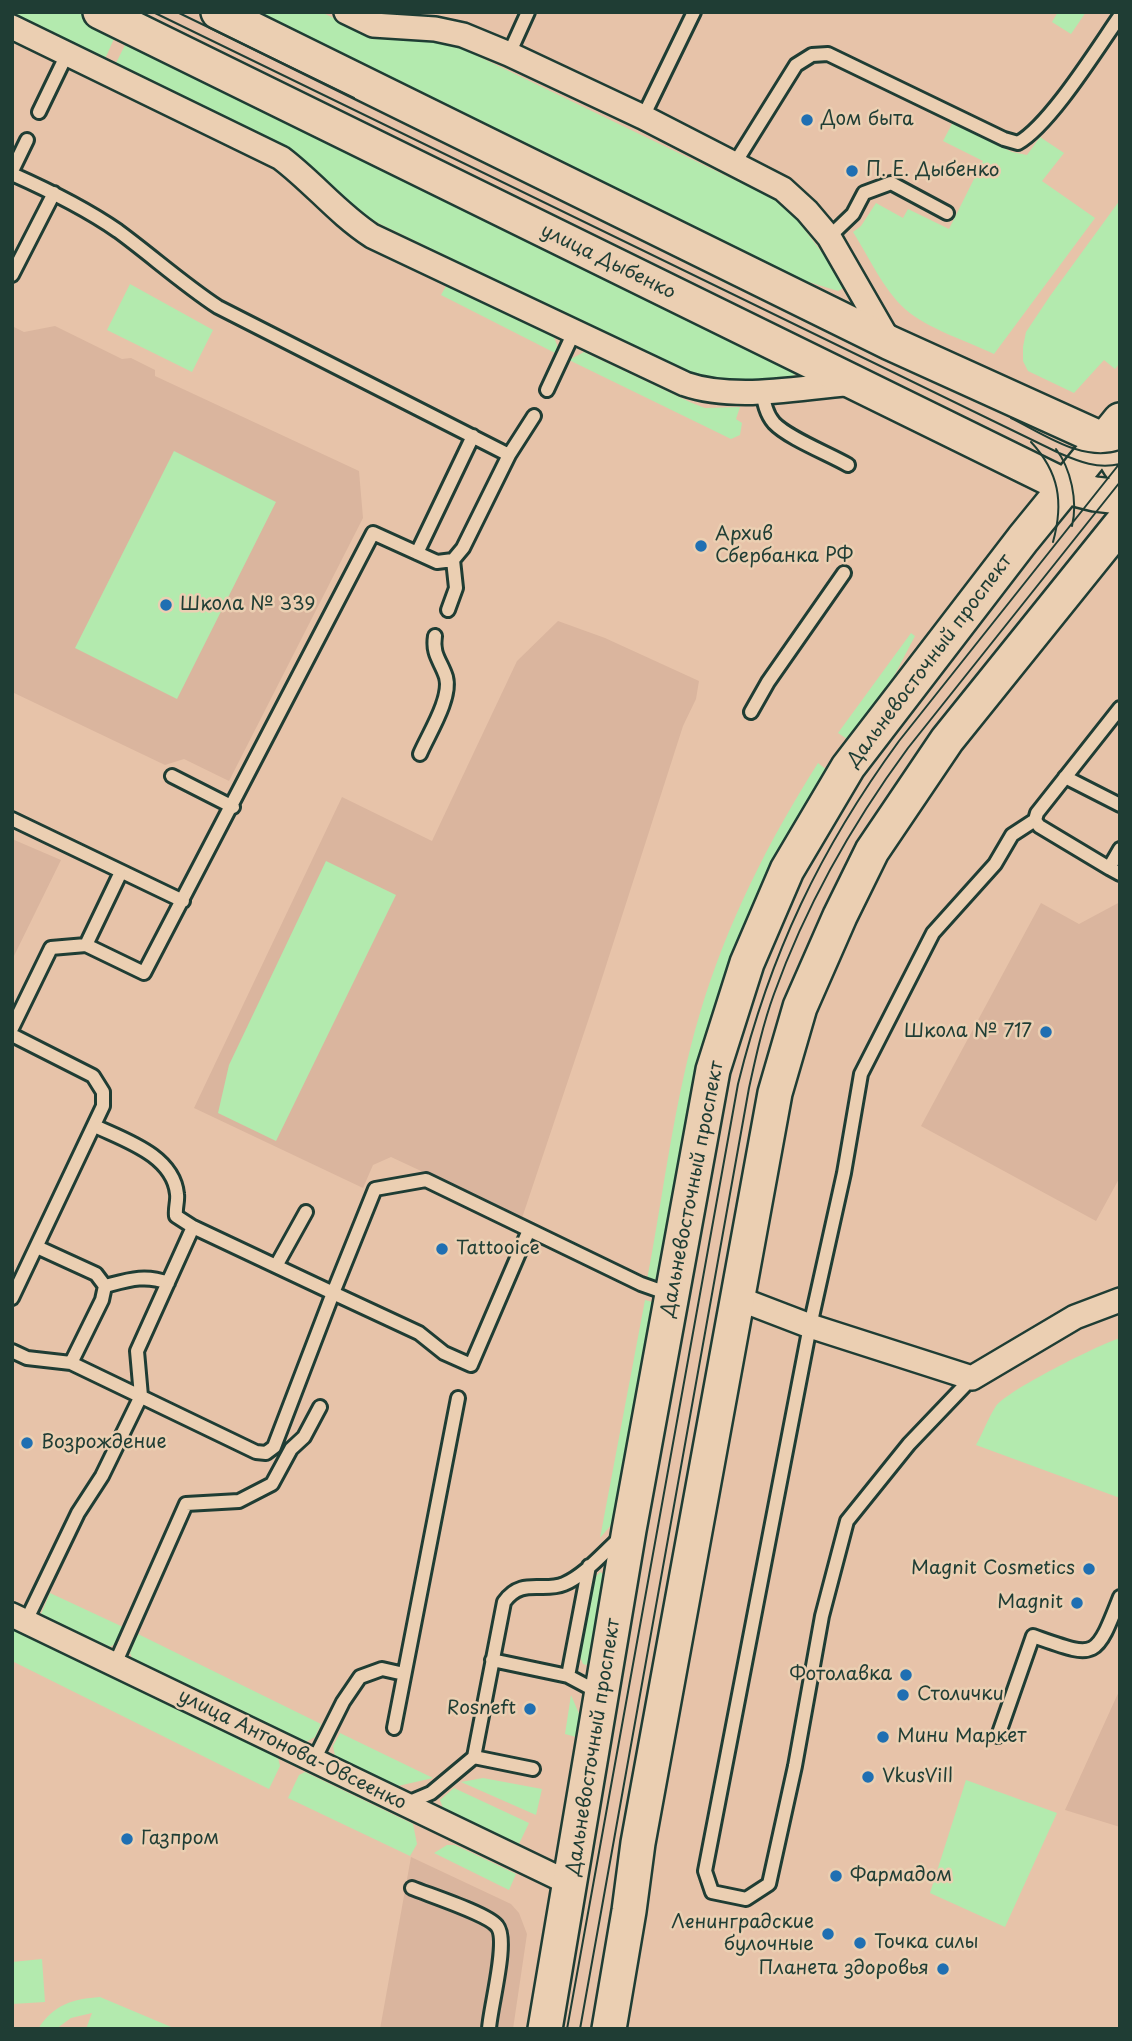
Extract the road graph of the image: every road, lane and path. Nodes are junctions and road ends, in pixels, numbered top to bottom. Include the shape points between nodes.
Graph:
1 (100, 12) edge
2 (218, 12) edge
3 (346, 12) edge
4 (528, 12) edge
5 (694, 12) edge
6 (1120, 16) edge
7 (12, 27) edge
8 (67, 54) junction
9 (509, 54) junction
10 (39, 112) dead end
11 (643, 117) junction
12 (27, 140) dead end
13 (736, 163) junction
14 (12, 173) edge
15 (54, 193) junction
16 (947, 213) dead end
17 (829, 237) junction
18 (12, 275) edge
19 (574, 332) junction
20 (890, 343) junction
21 (853, 383) junction
22 (547, 390) dead end
23 (762, 391) junction
24 (534, 416) dead end
25 (473, 436) junction
26 (1115, 442) edge
27 (509, 455) junction
28 (848, 464) dead end
29 (1067, 487) junction
30 (1120, 497) edge
31 (1120, 525) edge
32 (417, 553) junction
33 (453, 560) junction
34 (844, 573) dead end
35 (448, 610) dead end
36 (435, 636) dead end
37 (1120, 708) edge
38 (751, 712) dead end
39 (420, 754) dead end
40 (172, 776) dead end
41 (1065, 777) junction
42 (1120, 805) edge
43 (233, 807) junction
44 (12, 819) edge
45 (1035, 820) junction
46 (1120, 849) edge
47 (1114, 871) edge
48 (121, 872) junction
49 (183, 901) junction
50 (86, 945) junction
51 (12, 1028) edge
52 (12, 1035) edge
53 (94, 1126) junction
54 (306, 1212) dead end
55 (193, 1227) junction
56 (529, 1230) junction
57 (37, 1247) junction
58 (276, 1266) junction
59 (167, 1283) junction
60 (105, 1286) junction
61 (333, 1293) junction
62 (673, 1295) junction
63 (12, 1298) edge
64 (737, 1298) junction
65 (1120, 1300) edge
66 (810, 1326) junction
67 (12, 1350) edge
68 (71, 1363) junction
69 (972, 1378) junction
70 (141, 1395) junction
71 (458, 1398) dead end
72 (320, 1407) dead end
73 (629, 1530) junction
74 (589, 1566) junction
75 (1120, 1597) edge
76 (19, 1618) edge
77 (492, 1660) junction
78 (115, 1664) junction
79 (404, 1674) junction
80 (568, 1675) junction
81 (602, 1694) junction
82 (394, 1728) dead end
83 (998, 1736) dead end
84 (474, 1757) junction
85 (314, 1760) junction
86 (533, 1769) dead end
87 (405, 1804) junction
88 (571, 1884) junction
89 (412, 1888) dead end
90 (611, 2026) edge
91 (489, 2029) edge
92 (545, 2029) edge

1 - 21 main road, улица Дыбенко
2 - 20 main road
3 - 9 street via 373,25 463,35
4 - 9 lane
5 - 11 lane
6 - 13 lane via 1031,136 1018,143 828,54 812,55 796,65
7 - 8 street
8 - 10 lane
8 - 19 street via 281,158 347,220 372,236
9 - 11 street
11 - 13 street
12 - 14 lane
13 - 17 street via 783,189
14 - 15 lane
15 - 18 lane
15 - 25 lane via 117,231 218,307
16 - 17 lane via 891,183 864,193 853,214
17 - 20 street
19 - 22 lane
19 - 23 street via 700,389
20 - 26 main road
21 - 23 street
21 - 29 main road, улица Дыбенко
23 - 28 lane via 773,422
24 - 27 lane
25 - 27 lane
25 - 32 lane
26 - 29 main road, Дальневосточный проспект
27 - 33 lane
29 - 30 main road, улица Дыбенко
29 - 62 main road, Дальневосточный проспект via 848,767 787,870 747,963 713,1070
31 - 64 main road via 947,740 872,850 800,1007 775,1093
32 - 33 lane via 437,562
32 - 43 lane via 373,533
33 - 35 lane via 456,588
34 - 38 lane
36 - 39 lane via 433,648 447,679 447,696
37 - 41 lane
40 - 43 lane
41 - 42 lane
41 - 45 lane
43 - 49 lane
44 - 48 lane
45 - 47 lane
45 - 66 lane via 1012,835 995,864 933,933 861,1074
46 - 47 lane
48 - 49 lane
48 - 50 lane
49 - 50 lane via 144,973
50 - 51 lane via 51,948
52 - 53 lane via 93,1076 103,1092 103,1106
53 - 55 lane via 146,1150 169,1172 177,1194 176,1216
53 - 57 lane
54 - 58 lane
55 - 58 lane
55 - 59 lane
56 - 61 lane via 426,1180 374,1189
56 - 61 lane via 471,1365 444,1353 419,1333
56 - 62 lane via 650,1289
57 - 60 lane via 96,1274
57 - 63 lane
58 - 61 lane
59 - 60 lane via 153,1277
59 - 70 lane via 137,1351
60 - 68 lane
61 - 70 lane via 274,1447 266,1453
62 - 73 main road, Дальневосточный проспект
64 - 66 street
64 - 90 main road via 638,1843
65 - 69 street via 1075,1317
66 - 69 street
66 - 69 lane via 705,1871 712,1892 746,1899 769,1884 822,1616 847,1521 909,1444
67 - 68 lane via 27,1358
68 - 70 lane
70 - 76 lane via 102,1476
71 - 79 lane
72 - 78 lane via 272,1484 239,1501 186,1504
73 - 74 lane
73 - 81 main road, Дальневосточный проспект
74 - 77 lane via 563,1584 511,1592 504,1602
74 - 80 lane
75 - 83 lane via 1101,1641 1088,1651 1077,1652 1033,1636
76 - 78 street, улица Антонова-Овсеенко
77 - 80 lane
77 - 84 lane
78 - 85 street, улица Антонова-Овсеенко
79 - 82 lane
79 - 85 lane via 382,1670 360,1677
80 - 81 lane
81 - 88 main road, Дальневосточный проспект
84 - 86 lane
84 - 87 lane via 431,1793
85 - 87 street, улица Антонова-Овсеенко
87 - 88 street, улица Антонова-Овсеенко
88 - 92 main road, Дальневосточный проспект
89 - 91 lane via 498,1926 503,1941

